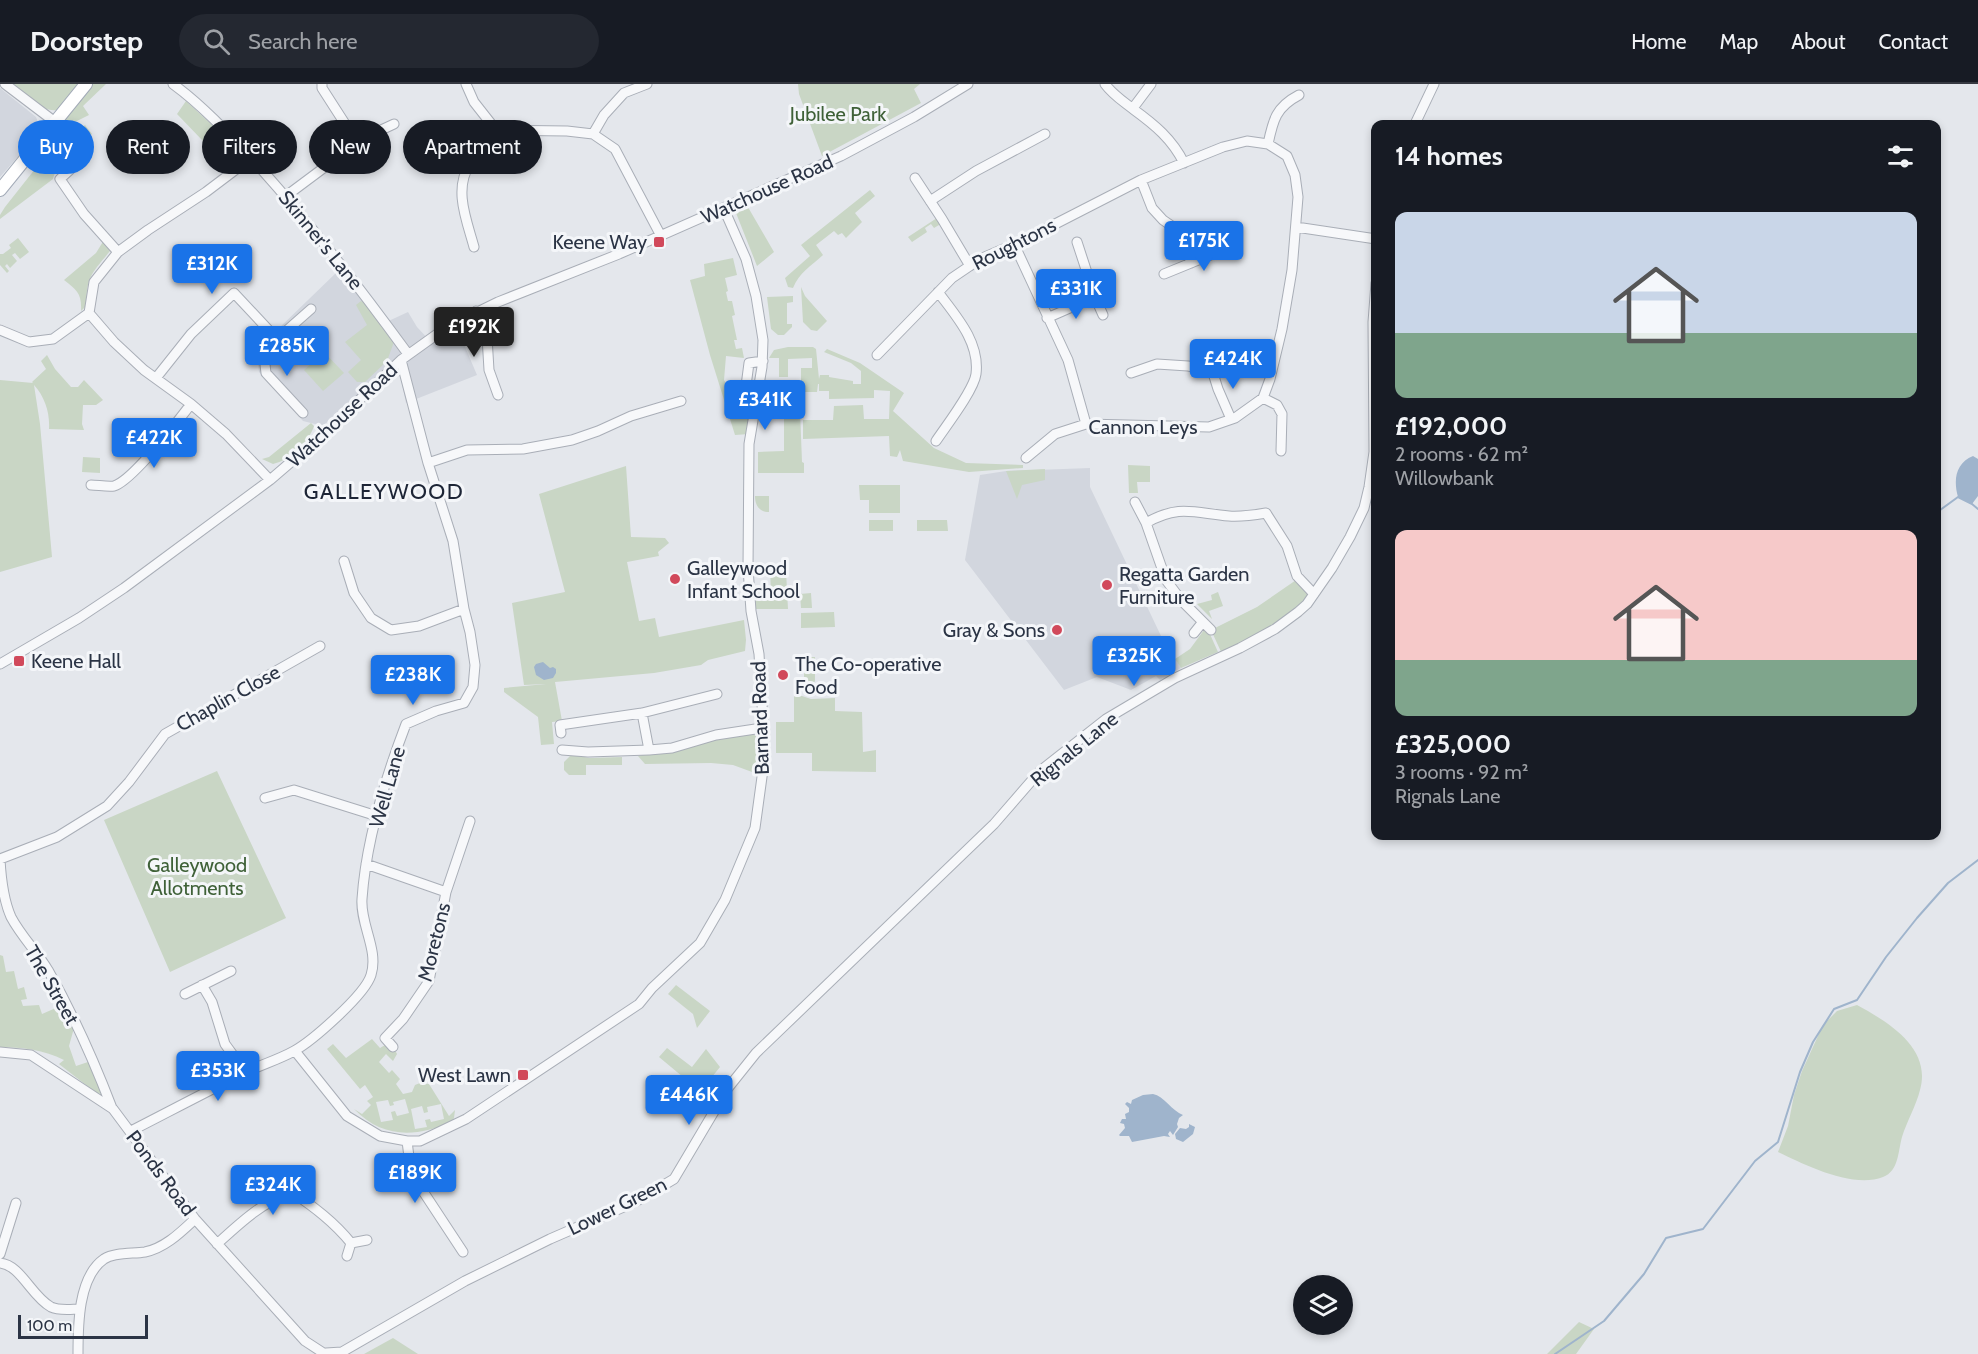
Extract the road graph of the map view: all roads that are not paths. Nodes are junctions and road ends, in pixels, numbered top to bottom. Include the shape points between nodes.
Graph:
1 (5, 84) edge
2 (86, 84) edge
3 (173, 84) edge
4 (321, 84) edge
5 (466, 84) edge
6 (647, 84) edge
7 (968, 84) edge
8 (1106, 84) edge
9 (1151, 84) edge
10 (1434, 84) edge
11 (1299, 95) dead end
12 (1132, 108) junction
13 (52, 120) edge
14 (57, 120) edge
15 (215, 120) edge
16 (343, 120) edge
17 (488, 120) edge
18 (1417, 120) edge
19 (394, 124) dead end
20 (391, 125) edge
21 (542, 131) edge
22 (592, 134) junction
23 (1045, 134) dead end
24 (1268, 144) junction
25 (1184, 163) junction
26 (18, 168) edge
27 (65, 174) edge
28 (230, 174) edge
29 (266, 174) edge
30 (315, 174) edge
31 (465, 174) edge
32 (915, 178) dead end
33 (1141, 180) junction
34 (0, 190) edge
35 (286, 196) junction
36 (930, 201) junction
37 (724, 209) junction
38 (1296, 227) junction
39 (661, 236) junction
40 (1371, 238) edge
41 (1077, 242) dead end
42 (1014, 244) junction
43 (1235, 245) dead end
44 (474, 247) dead end
45 (118, 252) junction
46 (1191, 263) junction
47 (970, 266) junction
48 (1164, 274) dead end
49 (938, 292) junction
50 (1095, 297) junction
51 (311, 309) dead end
52 (476, 311) junction
53 (89, 313) junction
54 (1103, 315) dead end
55 (1047, 318) junction
56 (0, 330) edge
57 (277, 339) junction
58 (1233, 354) dead end
59 (877, 355) dead end
60 (405, 357) junction
61 (1212, 370) junction
62 (1131, 373) dead end
63 (156, 378) junction
64 (498, 395) dead end
65 (1263, 398) junction
66 (681, 401) dead end
67 (191, 404) junction
68 (303, 413) dead end
69 (1231, 419) junction
70 (1086, 424) junction
71 (936, 441) dead end
72 (1281, 451) dead end
73 (1026, 458) dead end
74 (428, 463) junction
75 (1371, 473) edge
76 (270, 480) junction
77 (90, 485) dead end
78 (1135, 501) dead end
79 (1146, 523) junction
80 (344, 561) dead end
81 (1314, 594) junction
82 (464, 609) junction
83 (1202, 623) junction
84 (1211, 630) dead end
85 (1194, 633) dead end
86 (320, 646) dead end
87 (0, 664) edge
88 (717, 694) dead end
89 (642, 713) junction
90 (762, 728) junction
91 (561, 733) dead end
92 (562, 750) dead end
93 (649, 750) junction
94 (265, 798) dead end
95 (377, 816) junction
96 (470, 821) dead end
97 (994, 824) joint
98 (0, 859) edge
99 (366, 864) junction
100 (446, 892) junction
101 (2, 903) edge
102 (231, 971) dead end
103 (202, 985) junction
104 (184, 994) dead end
105 (393, 1047) dead end
106 (295, 1051) junction
107 (0, 1052) edge
108 (246, 1072) junction
109 (113, 1109) junction
110 (131, 1131) junction
111 (407, 1141) junction
112 (294, 1173) dead end
113 (292, 1192) junction
114 (16, 1203) dead end
115 (195, 1219) junction
116 (367, 1240) dead end
117 (351, 1243) junction
118 (217, 1244) junction
119 (463, 1252) dead end
120 (0, 1254) edge
121 (347, 1256) dead end
122 (0, 1263) edge
123 (80, 1309) junction
124 (78, 1354) edge
125 (326, 1354) edge

1 - 13 street
2 - 14 main road
3 - 15 street, Skinner's Lane
4 - 16 street
5 - 17 street
6 - 22 street via 624,93
7 - 37 street, Watchouse Road via 841,156
8 - 12 street
9 - 12 street
10 - 18 street
11 - 24 street via 1276,115
12 - 25 street via 1172,141
19 - 20 street
21 - 22 street
22 - 39 street via 615,149
23 - 36 street
24 - 25 street, Roughtons via 1235,143
24 - 38 street via 1287,156 1295,175
25 - 33 street, Roughtons
26 - 34 main road
27 - 45 street via 60,179
28 - 45 street
29 - 35 street, Skinner's Lane
30 - 35 street
31 - 44 street via 462,202
32 - 36 street
33 - 42 street, Roughtons
33 - 46 street via 1152,208 1179,231
35 - 60 street, Skinner's Lane via 363,291
36 - 47 street
37 - 39 street, Watchouse Road
37 - 90 street, Barnard Road via 746,259 763,340 749,444 748,568 759,654
38 - 40 street
38 - 65 street via 1282,329
39 - 52 street, Watchouse Road
41 - 50 street
42 - 47 street, Roughtons
42 - 55 street
43 - 46 street
45 - 53 street via 94,282
46 - 48 street
47 - 49 street, Roughtons
49 - 59 street, Roughtons
49 - 71 street via 975,350 976,376
50 - 54 street
50 - 55 street
51 - 57 street
52 - 60 street, Watchouse Road
52 - 64 street via 487,337 489,370
53 - 56 street via 52,339 28,342
53 - 63 street via 114,342
55 - 70 street via 1068,360
57 - 63 street via 234,293 191,334
57 - 68 street via 264,357 266,373
58 - 61 street
60 - 74 street, Well Lane
60 - 76 street, Watchouse Road
61 - 62 street via 1157,364
61 - 69 street, Cannon Leys
63 - 67 street
65 - 69 street, Cannon Leys
65 - 72 street via 1277,405 1282,414
66 - 74 street via 572,440 523,449 467,450
67 - 76 street
67 - 77 street via 135,470 114,486
69 - 70 street, Cannon Leys via 1209,427
70 - 73 street, Cannon Leys via 1055,434
74 - 82 street, Well Lane via 453,541
75 - 81 street, Rignals Lane via 1364,508
76 - 87 street, Watchouse Road via 116,593
78 - 79 street
79 - 81 street via 1171,511 1241,516 1268,508 1297,576
79 - 83 street via 1166,580
80 - 82 street via 354,593 371,618 391,630 419,626
81 - 97 street, Rignals Lane via 1275,629 1175,678 1106,719 1040,771
82 - 95 street, Well Lane via 475,665 473,687 464,703 406,724
83 - 84 street
83 - 85 street
86 - 98 street, Chaplin Close via 165,734 107,806 57,837
88 - 89 street
89 - 91 street via 560,725
89 - 93 street
90 - 93 street
90 - 111 street, Barnard Road via 765,755 755,828 725,900 700,943 639,1005 533,1077 466,1119 420,1141
92 - 93 street
94 - 95 street via 294,790
95 - 99 street, Well Lane
96 - 100 street, Moretons
97 - 125 street, Lower Green via 756,1053 728,1088 674,1179 635,1202 465,1281 342,1352
98 - 101 street, The Street
99 - 100 street, Moretons
99 - 106 street, Well Lane via 362,903 372,952 371,975 360,993
100 - 105 street, Moretons via 429,981 404,1019 384,1038
101 - 109 street, The Street via 47,968 86,1043
102 - 103 street
103 - 104 street
103 - 108 street via 212,1002 225,1044
106 - 108 street, Well Lane
106 - 111 street, Barnard Road via 347,1116 380,1136
107 - 109 street, Ponds Road via 32,1055
108 - 110 street, Well Lane
109 - 110 street, Ponds Road
110 - 115 street, Ponds Road
111 - 119 street via 411,1173
112 - 113 street
113 - 117 street via 317,1209
113 - 118 street via 249,1215
114 - 120 street
115 - 118 street, Ponds Road
115 - 123 street via 173,1239 148,1251 105,1259 90,1275
116 - 117 street
117 - 121 street
118 - 125 street, Ponds Road via 305,1341
122 - 123 street via 19,1273 35,1295 53,1308
123 - 124 street

